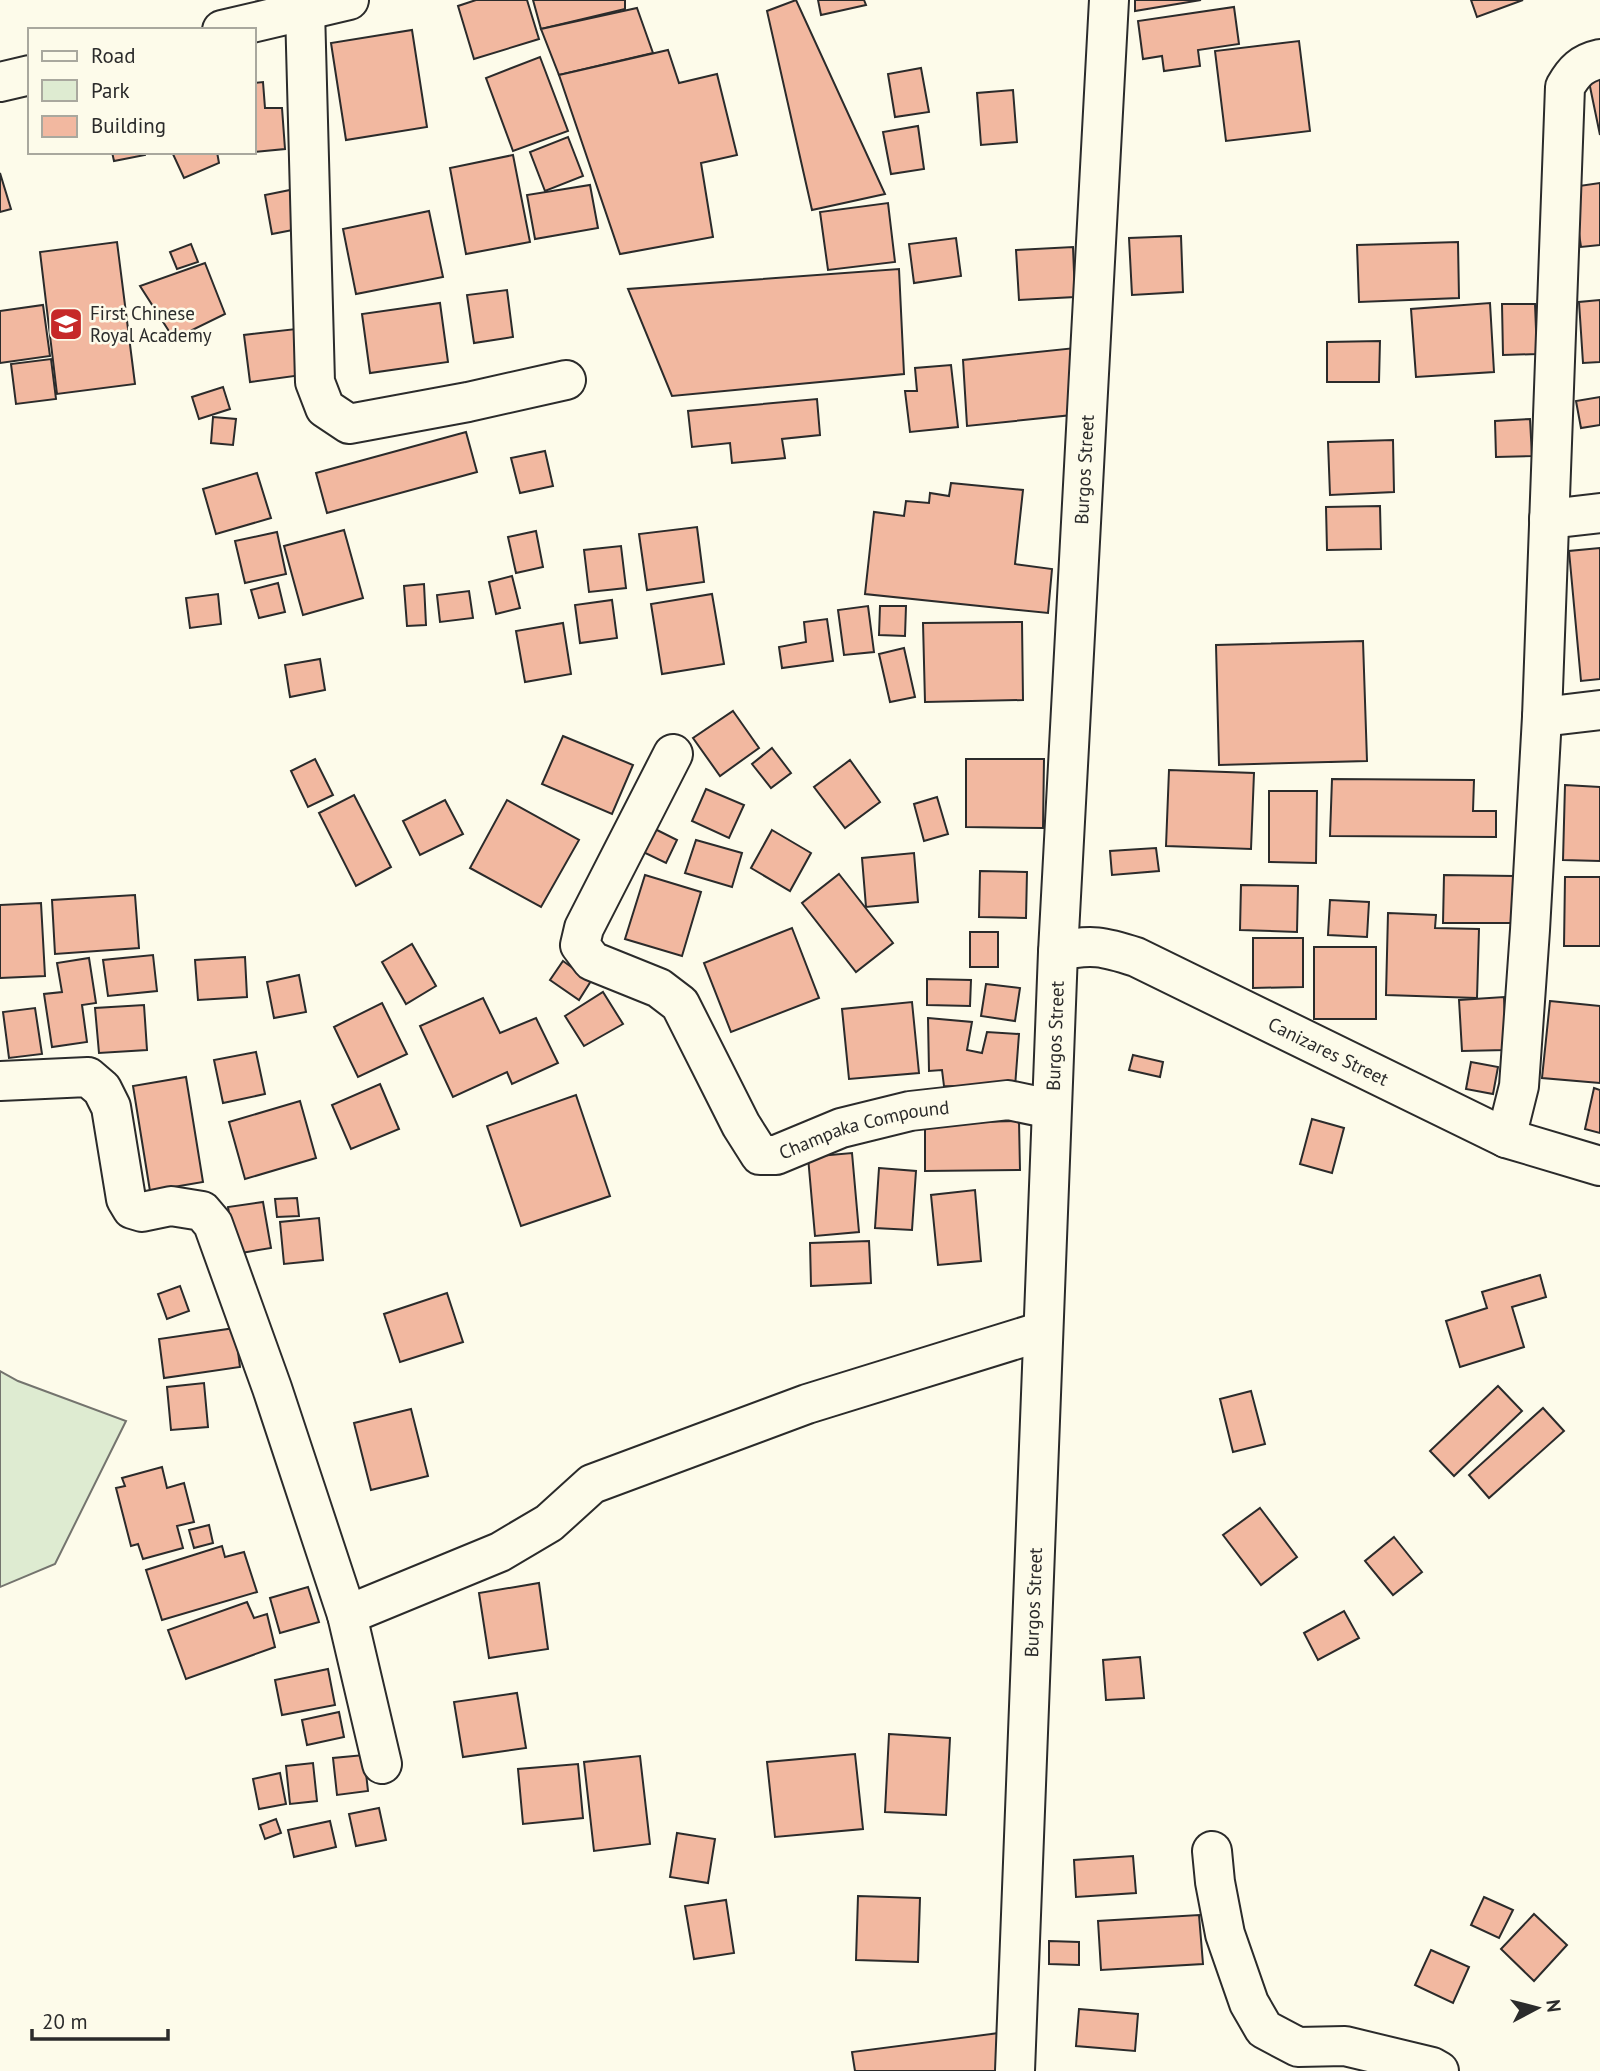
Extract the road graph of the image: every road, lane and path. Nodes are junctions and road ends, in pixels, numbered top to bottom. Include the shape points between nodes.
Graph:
1 (1109, 0) edge
2 (331, 3) edge
3 (230, 28) edge
4 (1600, 59) edge
5 (28, 75) edge
6 (0, 82) edge
7 (566, 380) dead end
8 (1600, 513) edge
9 (1549, 519) junction
10 (1600, 710) edge
11 (1542, 717) junction
12 (673, 754) dead end
13 (1058, 952) junction
14 (0, 1081) edge
15 (1051, 1109) junction
16 (1506, 1138) junction
17 (1600, 1166) edge
18 (1044, 1331) junction
19 (347, 1615) junction
20 (382, 1764) dead end
21 (1212, 1851) dead end
22 (1015, 2071) edge
23 (1439, 2071) edge

1 - 13 street, Burgos Street
2 - 3 street
2 - 7 street via 315,382 325,408 349,424
4 - 9 street via 1586,62 1572,73 1565,87
5 - 6 street
8 - 9 street
9 - 11 street
10 - 11 street
11 - 16 street via 1519,1086
12 - 15 street, Champaka Compound via 583,928 580,945 592,961 659,988 680,1004 760,1155 776,1155 841,1128 909,1111 1008,1100
13 - 15 street, Burgos Street
13 - 16 street, Canizares Street via 1100,945 1136,957
14 - 19 street via 88,1077 102,1089 111,1107 126,1199 132,1209 142,1212 171,1206 202,1211 213,1224
15 - 18 street, Burgos Street
16 - 17 street, Canizares Street
18 - 19 street via 807,1404 593,1484 550,1523 500,1552
18 - 22 street, Burgos Street
19 - 20 street
21 - 23 street via 1225,1934 1249,2003 1264,2029 1298,2047 1345,2046

